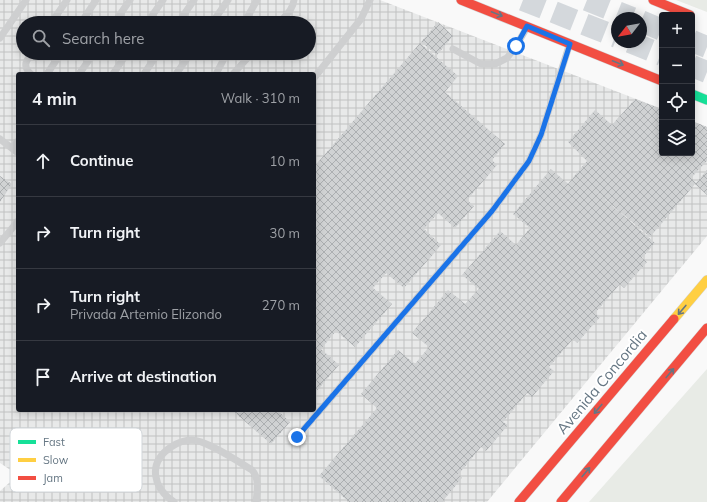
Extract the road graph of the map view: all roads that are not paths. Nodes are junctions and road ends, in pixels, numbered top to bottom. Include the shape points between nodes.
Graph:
1 (26, 0) edge
2 (66, 0) edge
3 (96, 0) edge
4 (130, 0) edge
5 (163, 0) edge
6 (194, 0) edge
7 (228, 0) edge
8 (258, 0) edge
9 (294, 0) edge
10 (370, 0) edge
11 (461, 0) edge
12 (653, 0) edge
13 (683, 12) edge
14 (56, 16) edge
15 (86, 16) edge
16 (119, 16) edge
17 (152, 16) edge
18 (183, 16) edge
19 (217, 16) edge
20 (248, 16) edge
21 (286, 16) edge
22 (527, 26) junction
23 (0, 38) edge
24 (570, 44) junction
25 (453, 49) dead end
26 (28, 60) edge
27 (56, 60) edge
28 (89, 60) edge
29 (122, 60) edge
30 (153, 60) edge
31 (186, 60) edge
32 (223, 60) edge
33 (245, 60) edge
34 (29, 72) edge
35 (48, 72) edge
36 (80, 72) edge
37 (114, 72) edge
38 (145, 72) edge
39 (177, 72) edge
40 (217, 72) edge
41 (234, 72) edge
42 (316, 75) edge
43 (659, 81) edge
44 (695, 95) edge
45 (707, 100) edge
46 (0, 139) edge
47 (15, 150) edge
48 (16, 224) edge
49 (0, 244) edge
50 (707, 280) edge
51 (707, 328) edge
52 (297, 437) dead end
53 (174, 502) edge
54 (256, 502) edge
55 (519, 502) edge
56 (561, 502) edge

1 - 23 lane
2 - 14 lane
3 - 15 lane
4 - 16 lane
5 - 17 lane
6 - 18 lane
7 - 19 lane
8 - 20 lane
9 - 21 lane via 292,9
10 - 42 lane via 361,19
11 -> 22 main road
12 - 13 main road
22 - 24 main road
22 - 25 lane via 507,58 495,64 481,64
24 -> 43 main road
24 - 52 lane via 541,135 529,161 492,211
26 - 34 lane via 26,65
27 - 35 lane
28 - 36 lane
29 - 37 lane
30 - 38 lane
31 - 39 lane
32 - 40 lane
33 - 41 lane
44 - 45 main road
46 - 47 lane
48 - 49 lane
50 -> 55 main road, Avenida Concordia
56 -> 51 main road
53 - 54 lane via 158,485 155,471 157,463 174,445 193,440 211,446 250,469 257,481

